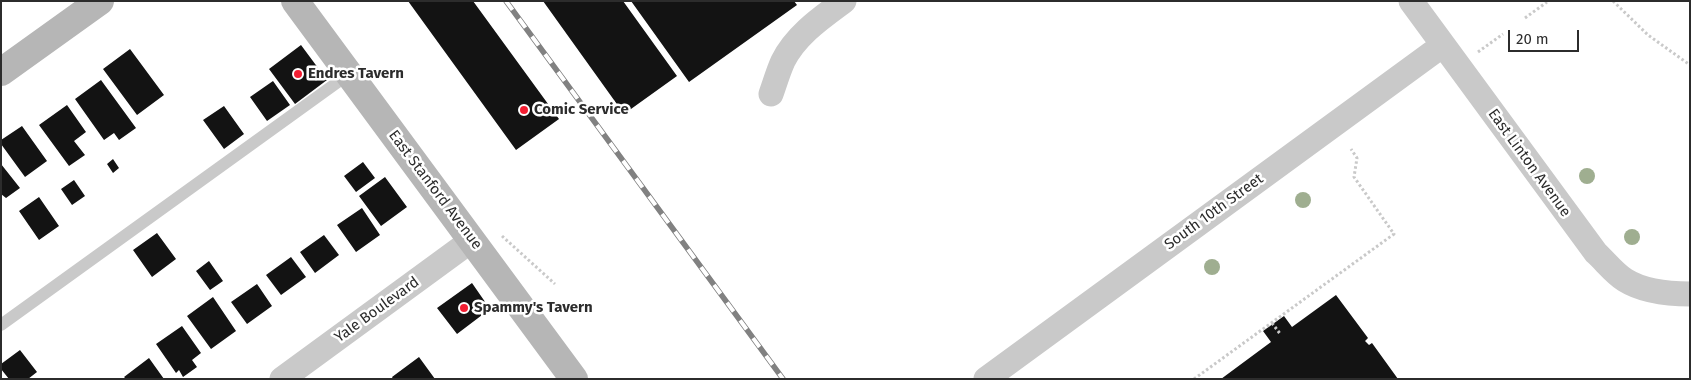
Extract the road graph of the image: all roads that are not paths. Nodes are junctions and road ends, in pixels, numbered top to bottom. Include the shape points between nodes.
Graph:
1 (100, 1) edge
2 (295, 1) edge
3 (844, 1) edge
4 (1411, 1) edge
5 (1443, 45) junction
6 (1, 72) edge
7 (349, 74) junction
8 (771, 94) dead end
9 (472, 240) junction
10 (1681, 294) edge
11 (1, 325) edge
12 (282, 379) edge
13 (574, 379) edge
14 (986, 379) edge

1 - 6 main road
2 - 7 main road, East Stanford Avenue
3 - 8 street via 814,23 798,40 784,60
4 - 5 street, East Linton Avenue
5 - 10 street, East Linton Avenue via 1596,253 1624,280 1646,290
5 - 14 street, South 10th Street
7 - 9 main road, East Stanford Avenue
7 - 11 lane
9 - 12 street, Yale Boulevard
9 - 13 main road, East Stanford Avenue

